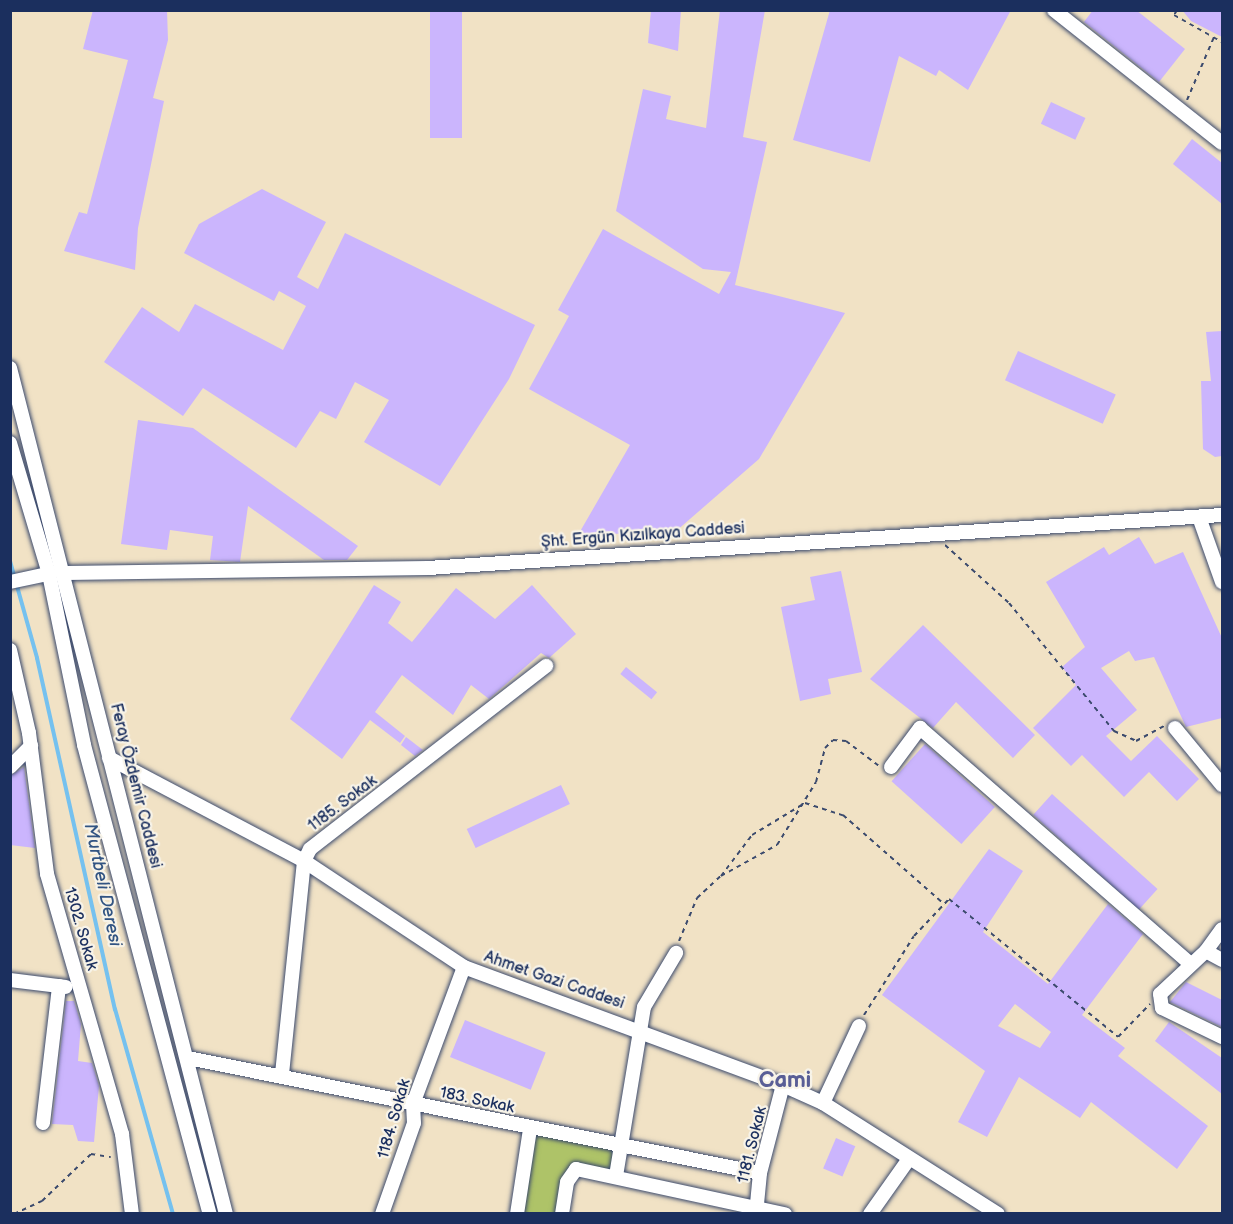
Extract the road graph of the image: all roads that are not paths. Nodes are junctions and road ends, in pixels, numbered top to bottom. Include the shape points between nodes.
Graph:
1 (1054, 10) edge
2 (1222, 143) edge
3 (10, 368) edge
4 (10, 443) edge
5 (39, 474) junction
6 (20, 476) junction
7 (1222, 515) edge
8 (1199, 518) junction
9 (66, 573) junction
10 (49, 574) junction
11 (10, 582) edge
12 (1222, 582) edge
13 (10, 650) edge
14 (546, 666) dead end
15 (1175, 728) road end
16 (31, 746) junction
17 (109, 758) junction
18 (10, 767) edge
19 (891, 767) road end
20 (1222, 785) edge
21 (303, 861) junction
22 (1222, 929) edge
23 (1206, 951) junction
24 (676, 952) road end
25 (1222, 960) edge
26 (1188, 962) junction
27 (465, 967) junction
28 (10, 980) edge
29 (59, 986) junction
30 (80, 988) junction
31 (859, 1026) road end
32 (642, 1030) junction
33 (1222, 1037) edge
34 (188, 1058) junction
35 (282, 1074) junction
36 (783, 1085) junction
37 (823, 1103) junction
38 (413, 1104) junction
39 (43, 1123) dead end
40 (530, 1129) junction
41 (622, 1146) junction
42 (909, 1159) junction
43 (760, 1173) junction
44 (616, 1176) junction
45 (756, 1210) edge
46 (132, 1214) edge
47 (210, 1214) edge
48 (226, 1214) edge
49 (382, 1214) edge
50 (517, 1214) edge
51 (562, 1214) edge
52 (785, 1214) edge
53 (870, 1214) edge
54 (998, 1214) edge

1 - 2 street
3 - 5 street, Feray Özdemir Caddesi
4 - 6 street
5 - 6 street
5 - 9 street, Feray Özdemir Caddesi
6 - 10 street
7 - 8 street, Şht. Ergün Kızılkaya Caddesi
8 - 9 street, Şht. Ergün Kızılkaya Caddesi via 428,568
8 - 12 street
9 - 17 street, Feray Özdemir Caddesi
10 - 11 street
10 - 47 street via 84,745
13 - 16 street, 1302. Sokak
14 - 21 street, 1185. Sokak via 310,849
15 - 20 street
16 - 18 street
16 - 30 street, 1302. Sokak via 47,874
17 - 21 street, Ahmet Gazi Caddesi
17 - 34 street, Feray Özdemir Caddesi
19 - 26 street via 920,728
21 - 27 street, Ahmet Gazi Caddesi
21 - 35 street
22 - 23 street
23 - 25 street
23 - 26 street
24 - 32 street via 644,1007
26 - 33 street via 1160,994 1162,1008
27 - 32 street, Ahmet Gazi Caddesi
27 - 38 street, 1184. Sokak
28 - 29 street
29 - 30 street
29 - 39 street
30 - 46 street, 1302. Sokak via 122,1134
31 - 37 street
32 - 36 street, Ahmet Gazi Caddesi
32 - 41 street
34 - 35 street, 183. Sokak
34 - 48 street, Feray Özdemir Caddesi
35 - 38 street, 183. Sokak
36 - 37 street, Ahmet Gazi Caddesi
36 - 43 street, 1181. Sokak
37 - 42 street, Ahmet Gazi Caddesi
38 - 40 street, 183. Sokak
38 - 49 street, 1184. Sokak via 414,1123
40 - 41 street, 183. Sokak
40 - 50 street
41 - 43 street, 183. Sokak
41 - 44 street
42 - 53 street
42 - 54 street, Ahmet Gazi Caddesi
43 - 45 street, 1181. Sokak
44 - 45 street
44 - 51 street via 576,1169 567,1182
45 - 52 street

